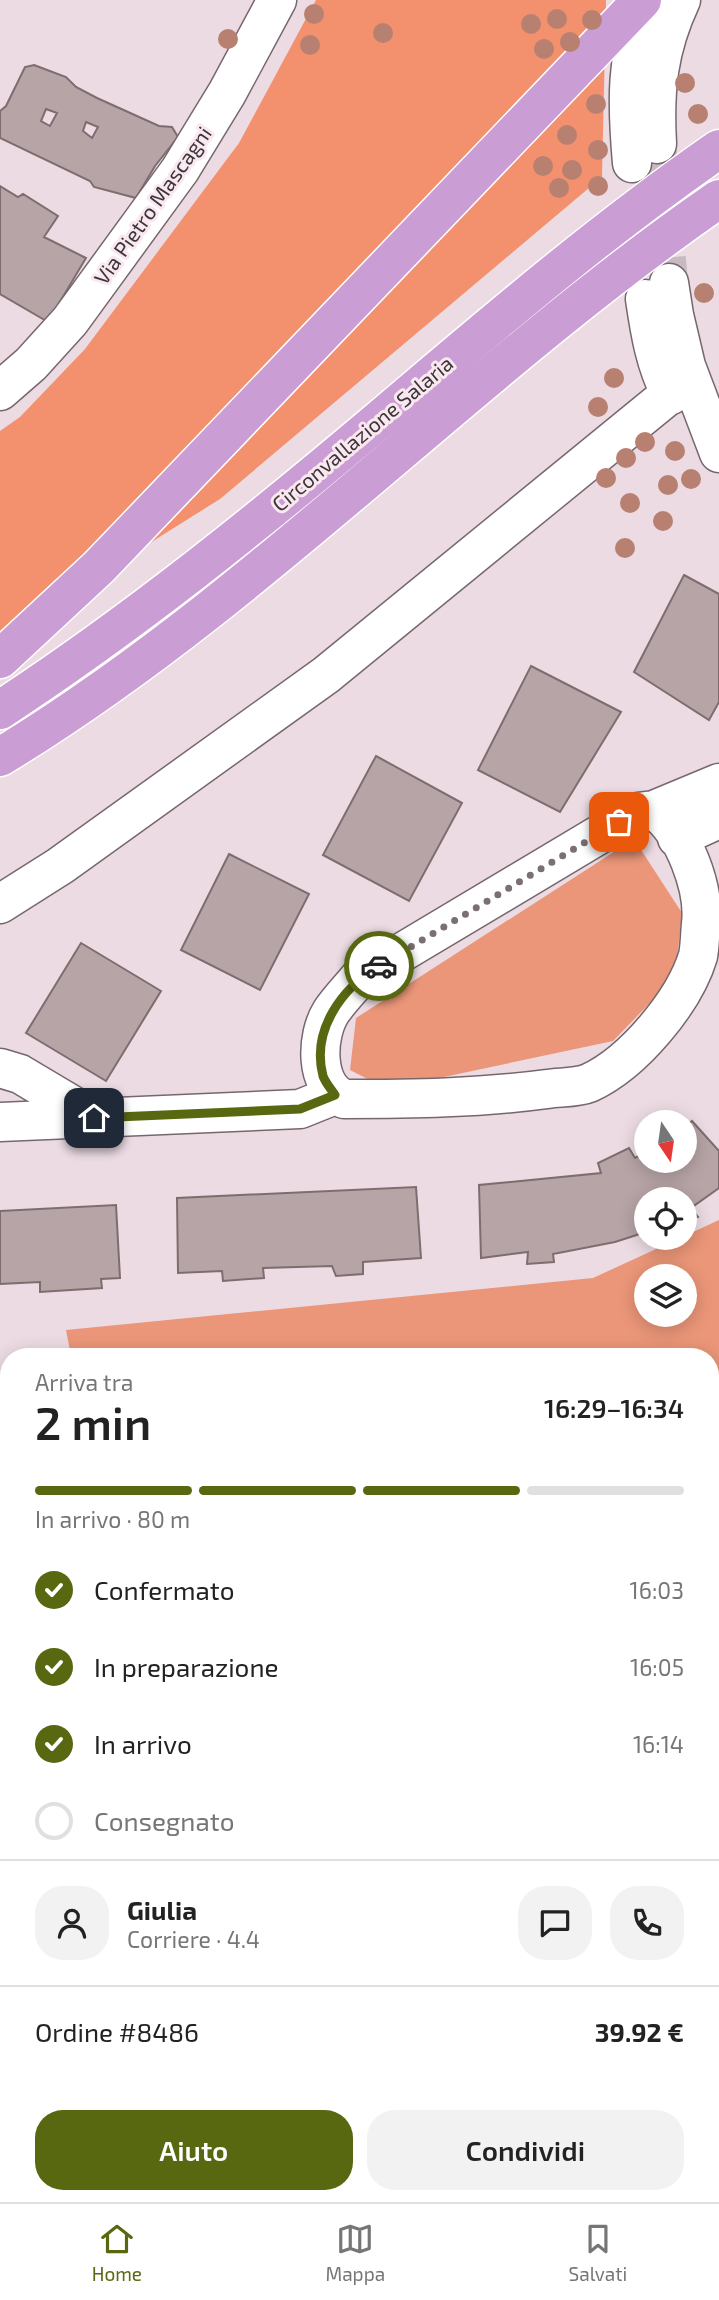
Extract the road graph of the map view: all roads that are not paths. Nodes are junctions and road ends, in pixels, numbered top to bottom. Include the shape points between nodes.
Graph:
1 (277, 0) edge
2 (642, 0) edge
3 (648, 0) edge
4 (681, 0) edge
5 (719, 149) edge
6 (716, 202) edge
7 (0, 391) edge
8 (670, 394) junction
9 (719, 453) edge
10 (0, 659) edge
11 (0, 710) edge
12 (0, 757) edge
13 (719, 783) edge
14 (719, 819) edge
15 (666, 824) junction
16 (0, 904) edge
17 (0, 1068) edge
18 (335, 1095) junction
19 (94, 1118) junction
20 (0, 1122) edge

1 - 7 street, Via Pietro Mascagni via 180,170 70,321
2 - 10 highway via 99,567
3 - 4 street via 636,32 627,103 644,153 658,68
5 - 11 highway, Circonvallazione Salaria via 607,229 242,532
6 - 12 highway, Circonvallazione Salaria via 527,347 202,615
8 - 9 street via 689,424
8 - 9 street via 654,352 657,291 674,315 686,366
8 - 16 street via 326,675
13 - 15 street
14 - 15 street
15 - 18 street via 637,811 359,978 331,1013 321,1042 324,1077
15 - 18 street via 691,860 702,912 698,955 676,1004 631,1055 588,1083 531,1091 407,1099
17 - 19 street via 20,1073
18 - 19 street via 300,1109
19 - 20 street

